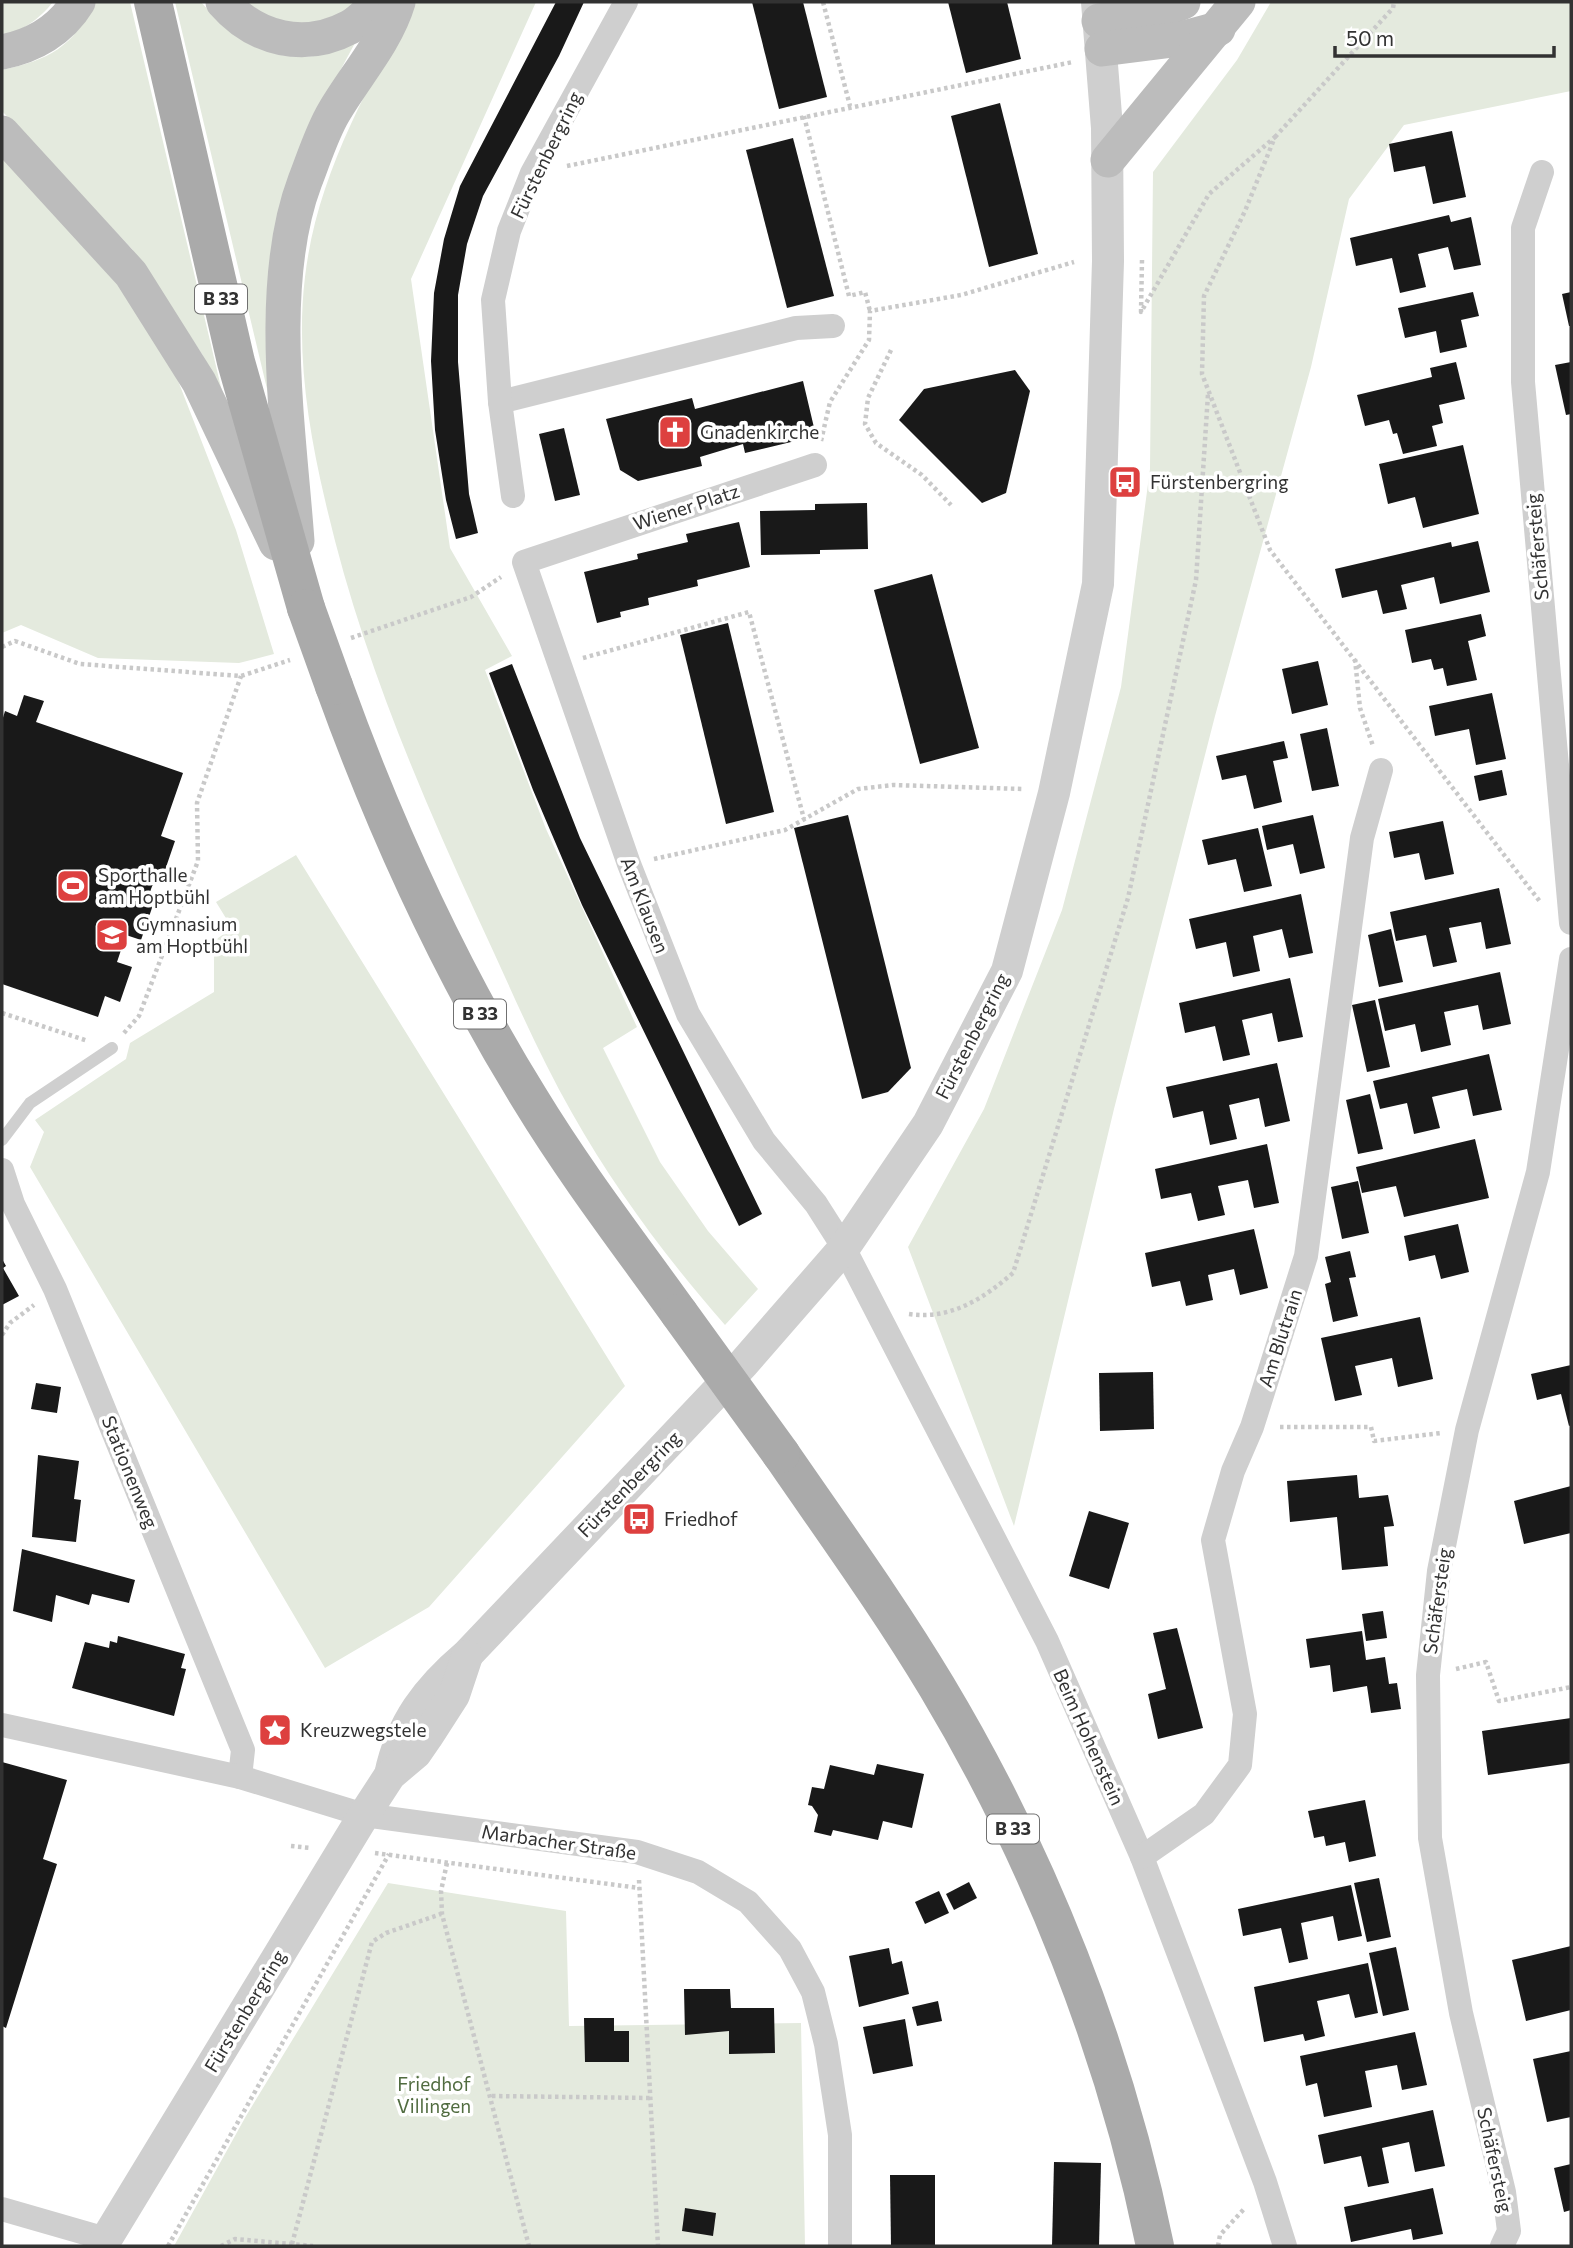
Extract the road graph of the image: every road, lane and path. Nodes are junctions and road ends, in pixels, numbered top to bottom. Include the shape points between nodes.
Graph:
1 (78, 2) edge
2 (153, 2) edge
3 (223, 2) edge
4 (379, 2) edge
5 (398, 2) edge
6 (626, 2) edge
7 (823, 2) edge
8 (1183, 2) edge
9 (1394, 2) edge
10 (1228, 15) edge
11 (1100, 33) edge
12 (2, 52) edge
13 (850, 106) junction
14 (804, 116) junction
15 (2, 133) edge
16 (1275, 137) junction
17 (1108, 160) junction
18 (1542, 172) dead end
19 (532, 173) junction
20 (1142, 260) dead end
21 (1074, 262) dead end
22 (870, 311) junction
23 (833, 327) dead end
24 (891, 350) dead end
25 (1208, 392) junction
26 (500, 402) junction
27 (815, 465) joint
28 (513, 496) dead end
29 (951, 505) dead end
30 (524, 562) junction
31 (303, 601) junction
32 (343, 641) dead end
33 (2, 646) edge
34 (1355, 658) junction
35 (292, 659) dead end
36 (558, 664) junction
37 (241, 677) junction
38 (1381, 770) joint
39 (1054, 793) junction
40 (804, 819) junction
41 (629, 864) junction
42 (1546, 910) dead end
43 (1571, 923) edge
44 (1571, 959) edge
45 (2, 1013) edge
46 (112, 1048) junction
47 (2, 1140) edge
48 (2, 1170) edge
49 (845, 1248) junction
50 (877, 1308) junction
51 (2, 1323) edge
52 (2, 1335) edge
53 (1252, 1427) junction
54 (1466, 1430) junction
55 (1427, 1675) junction
56 (1571, 1687) edge
57 (2, 1726) edge
58 (240, 1777) junction
59 (364, 1815) junction
60 (1142, 1857) junction
61 (447, 1863) junction
62 (442, 1914) junction
63 (492, 2096) junction
64 (650, 2098) junction
65 (1265, 2182) junction
66 (2, 2209) edge
67 (104, 2243) edge
68 (292, 2244) junction
69 (168, 2246) edge
70 (221, 2246) edge
71 (313, 2246) edge
72 (530, 2246) edge
73 (658, 2246) edge
74 (840, 2246) edge
75 (1155, 2246) edge
76 (1218, 2246) edge
77 (1285, 2246) edge
78 (1502, 2246) edge

1 - 12 main road via 57,27 26,47
2 - 31 main road, B 33 via 236,362
3 - 4 main road via 261,32 290,41 322,38 352,26
5 - 31 main road via 393,20 332,115 304,184 288,250 284,334
6 - 19 street, Fürstenbergring
7 - 13 path
8 - 11 main road
9 - 16 path
10 - 11 main road via 1181,39
10 - 17 main road
11 - 13 path via 1052,64
11 - 17 street, Fürstenbergring
13 - 14 path
14 - 19 path
14 - 22 path via 849,296 865,292
15 - 31 main road via 131,274 164,323 199,382
16 - 20 path via 1209,194 1141,312
16 - 25 path via 1204,296 1202,374
17 - 39 street, Fürstenbergring via 1098,583
18 - 43 street, Schäfersteig via 1523,228 1523,383
19 - 26 street, Fürstenbergring via 509,231 493,300
21 - 22 path via 961,295
22 - 27 path via 869,340 830,402
23 - 26 street via 796,328
24 - 29 path via 868,398 865,424 876,443 922,475
25 - 34 path via 1270,550
25 - 50 path via 1196,580 1128,898 1013,1273 985,1298 951,1312 919,1315
26 - 28 street, Fürstenbergring
27 - 30 street, Wiener Platz
30 - 32 path via 471,597
30 - 36 street, Am Klausen
31 - 75 main road, B 33, bridge via 409,874 487,1026 577,1171 780,1454 937,1686 1015,1831 1069,1957 1106,2060
33 - 37 path via 15,641 80,664
34 - 38 path via 1360,708
34 - 42 path
35 - 37 path
36 - 40 path via 749,612
36 - 41 street, Am Klausen
37 - 46 path via 197,803 198,861 139,1016
38 - 53 street, Am Blutrain via 1362,838 1306,1256
39 - 40 path via 893,785 858,789
39 - 49 street, Fürstenbergring via 1007,971 928,1124
40 - 41 path via 785,830
41 - 49 street, Am Klausen via 688,1014 764,1141
44 - 54 street, Schäfersteig via 1538,1172
45 - 46 path
46 - 47 lane via 30,1103
48 - 58 street, Stationenweg via 243,1750
49 - 50 street, Beim Hohenstein
49 - 59 street, Fürstenbergring via 743,1364 467,1655 454,1695 428,1737 390,1775
50 - 60 street, Beim Hohenstein via 1047,1641
51 - 52 path via 10,1323
53 - 54 path via 1371,1427 1374,1441
53 - 60 street, Am Blutrain via 1233,1471 1213,1540 1245,1714 1240,1765 1205,1814
54 - 55 street, Schäfersteig via 1439,1571
55 - 56 path via 1486,1662 1499,1701
55 - 78 street, Schäfersteig via 1430,1838 1461,2013 1504,2192 1510,2231
57 - 58 street, Marbacher Straße
58 - 59 street, Marbacher Straße
59 - 67 street, Fürstenbergring
59 - 74 street, Marbacher Straße via 637,1852 698,1872 748,1902 790,1949 813,1992 840,2135
60 - 65 street, Beim Hohenstein
61 - 62 path
61 - 64 path via 639,1888
61 - 69 path via 389,1854
62 - 63 path
62 - 68 path via 372,1942
63 - 64 path
63 - 72 path
64 - 73 path
65 - 76 path via 1220,2235
65 - 77 street, Beim Hohenstein
66 - 67 street
68 - 70 path via 235,2239
68 - 71 path

